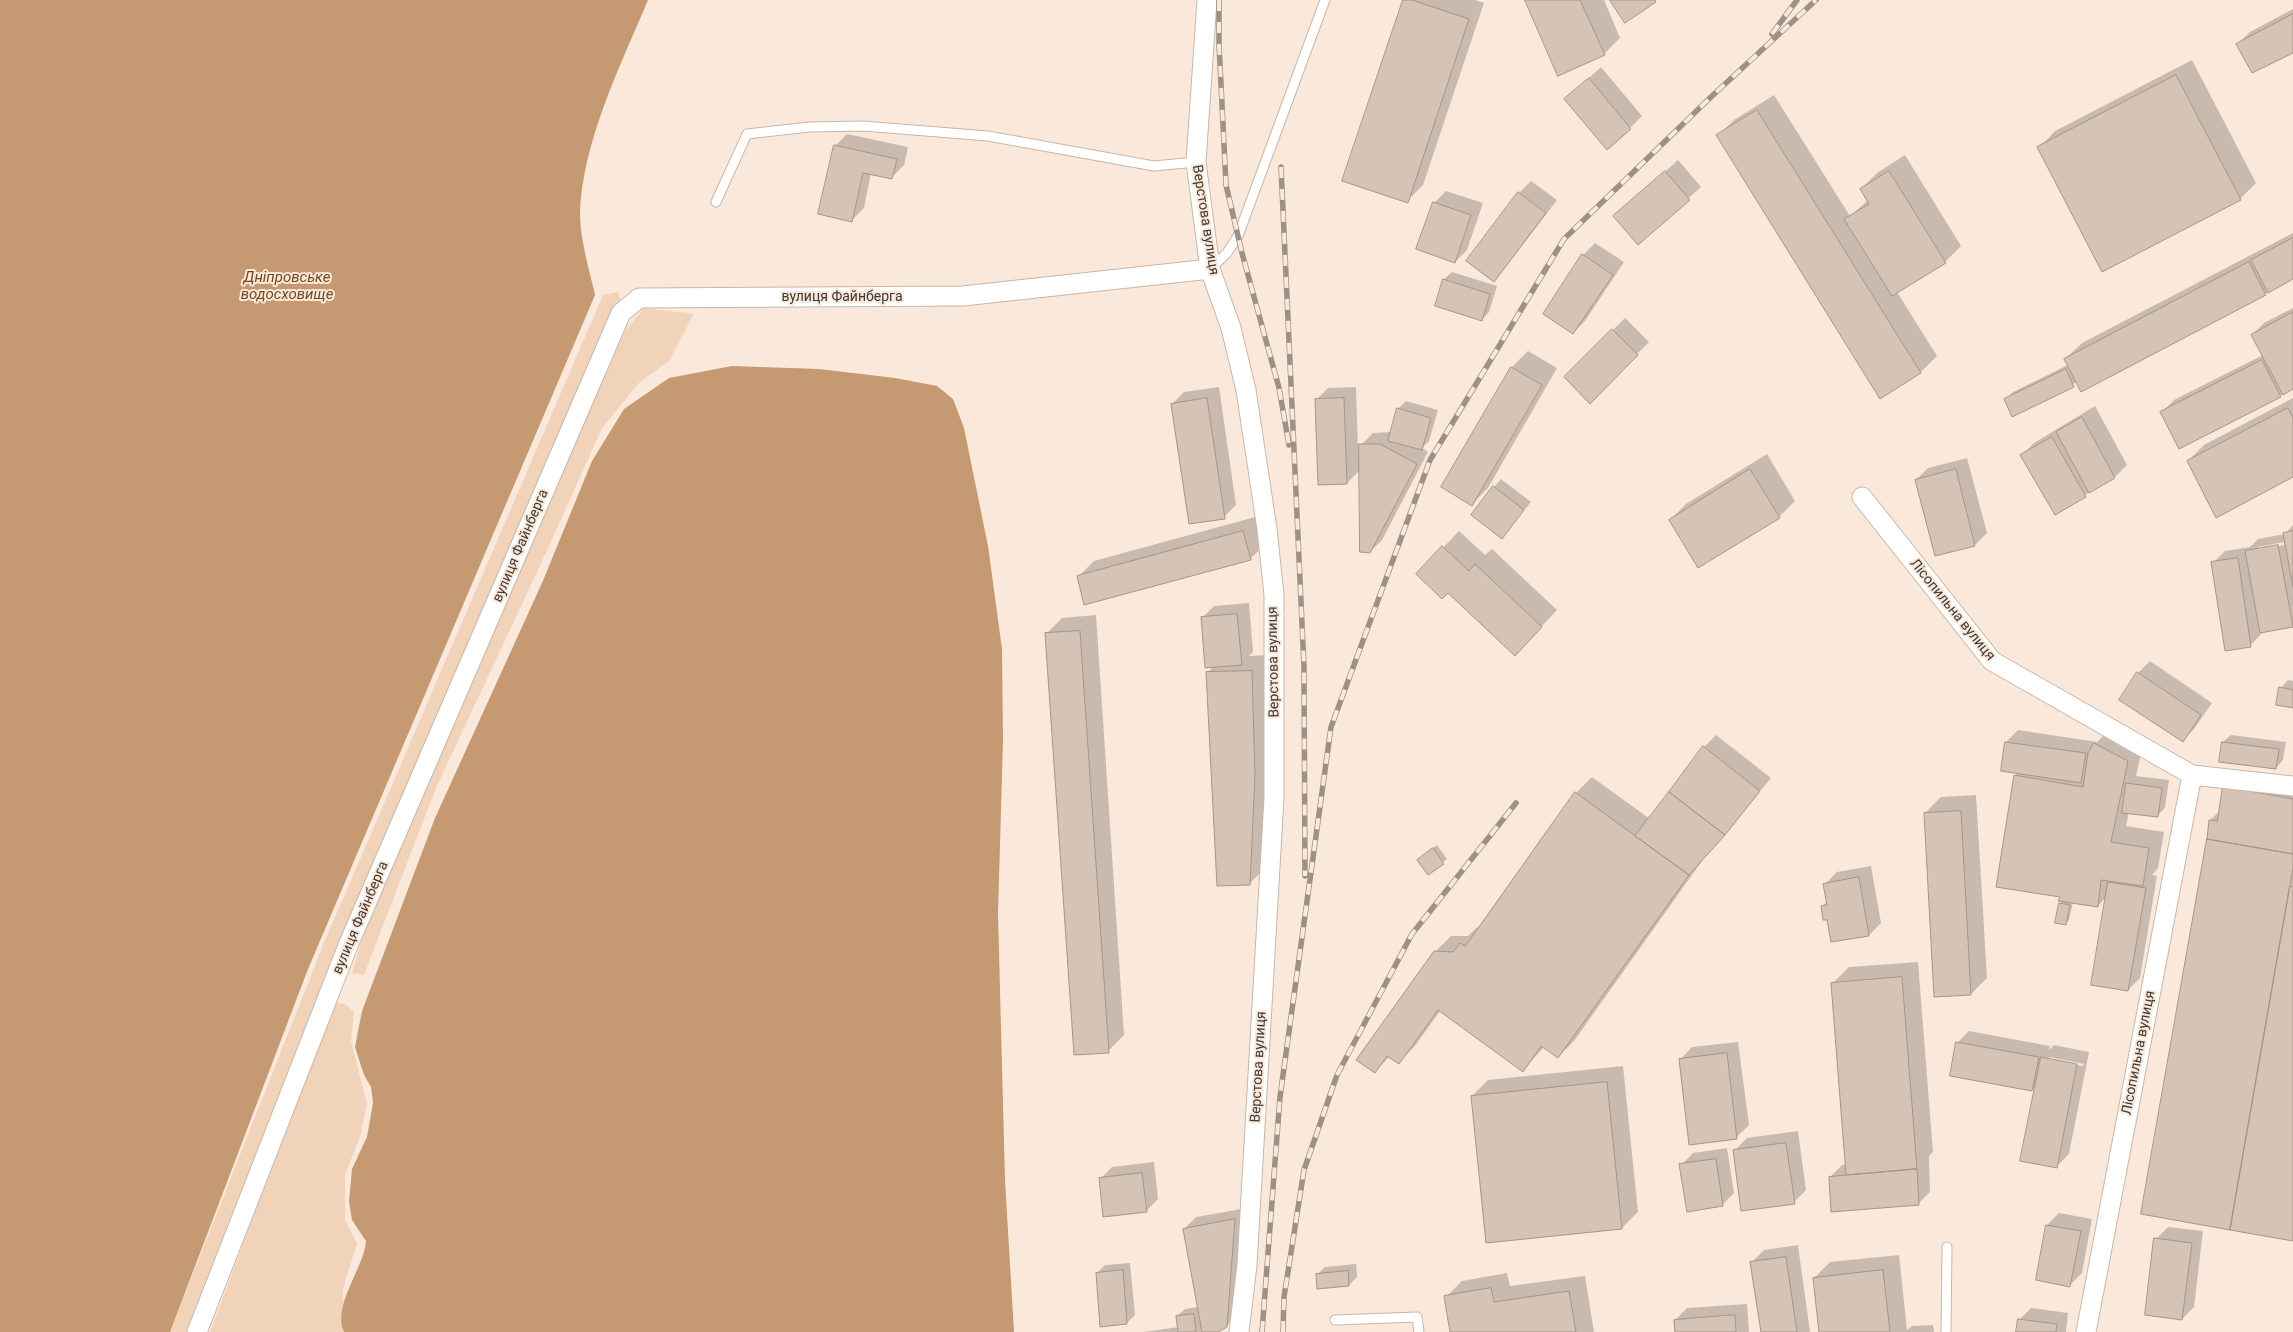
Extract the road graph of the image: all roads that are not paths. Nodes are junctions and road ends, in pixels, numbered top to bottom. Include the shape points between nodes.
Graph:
1 (1208, 0) edge
2 (1325, 0) edge
3 (1196, 162) junction
4 (716, 202) dead end
5 (1210, 269) junction
6 (1862, 497) dead end
7 (2192, 775) junction
8 (2293, 786) edge
9 (1947, 1247) dead end
10 (1335, 1320) dead end
11 (197, 1332) edge
12 (1239, 1332) edge
13 (1419, 1332) edge
14 (1946, 1332) edge
15 (2086, 1332) edge

1 - 3 street, Верстова вулиця
2 - 5 lane via 1238,236 1227,253
3 - 4 lane via 1154,166 988,136 863,126 809,127 746,134
3 - 5 street, Верстова вулиця
5 - 11 street, вулиця Файнберга via 963,296 639,298 621,314 350,943
5 - 12 street, Верстова вулиця via 1231,328 1246,390 1274,595 1274,798 1248,1255
6 - 7 street, Лісопильна вулиця via 1992,661
7 - 8 street, Лісопильна вулиця
7 - 15 street, Лісопильна вулиця
9 - 14 lane
10 - 13 lane via 1417,1317

